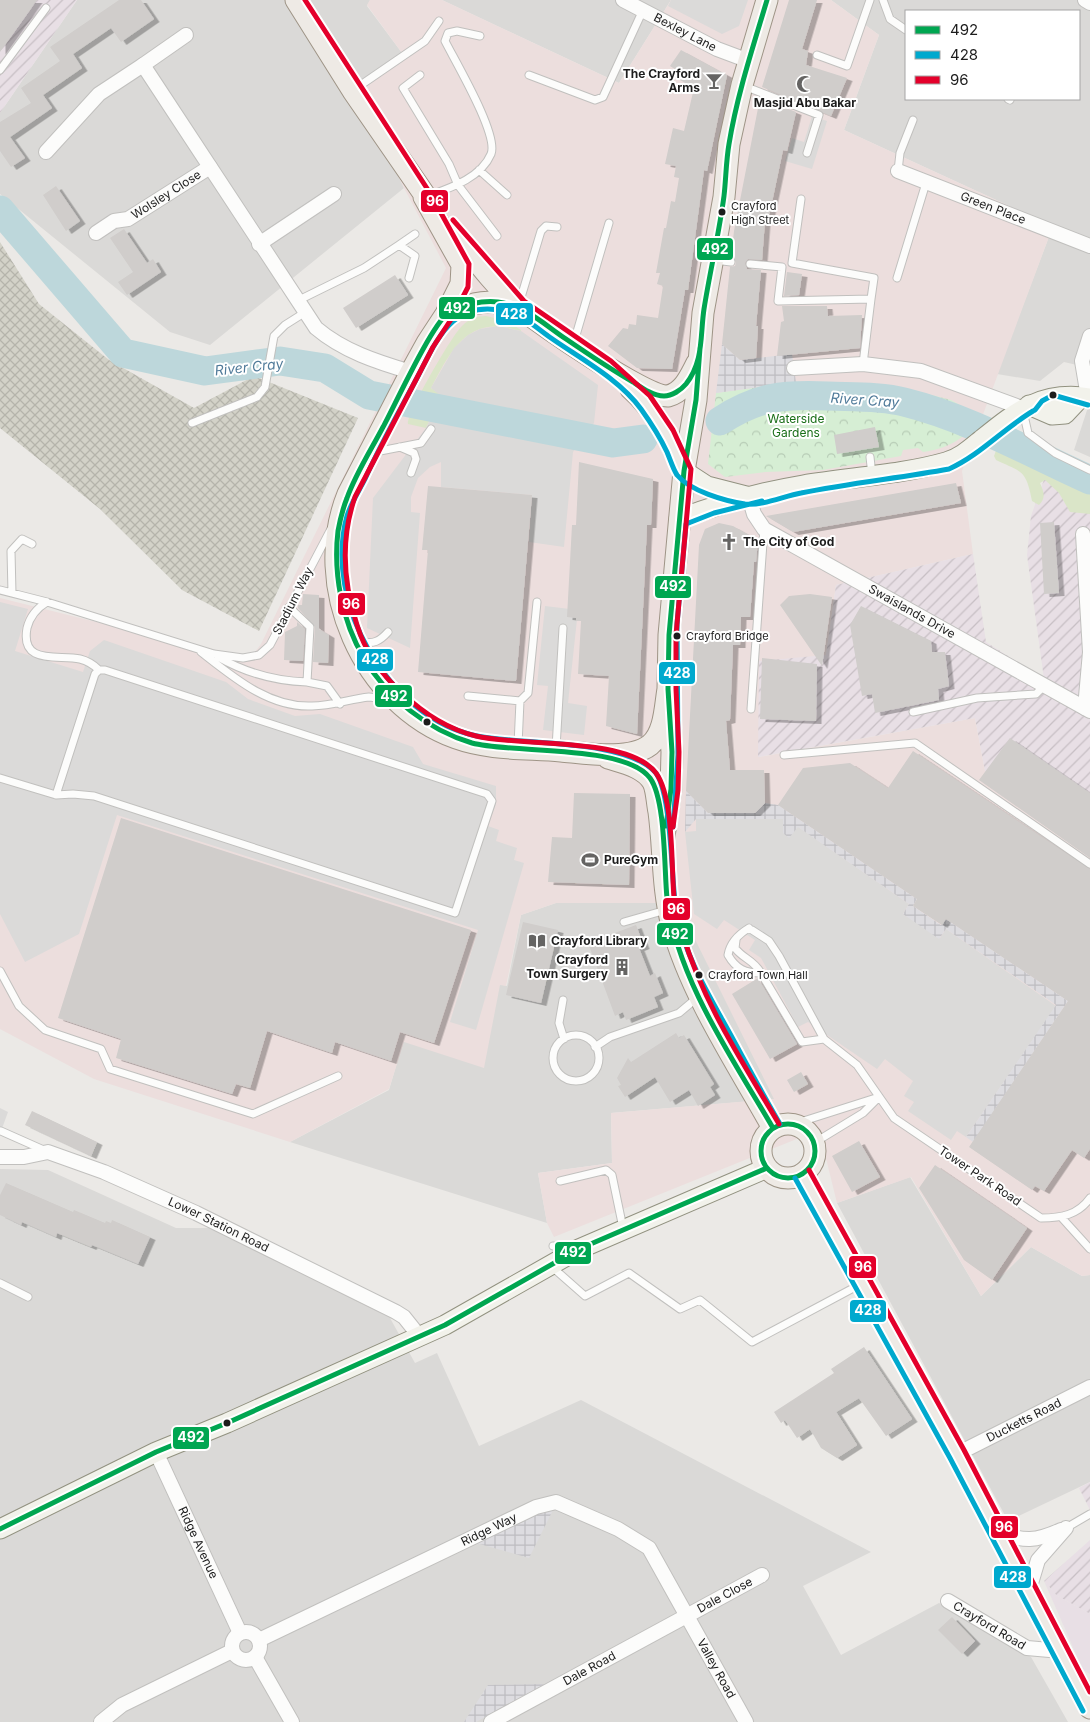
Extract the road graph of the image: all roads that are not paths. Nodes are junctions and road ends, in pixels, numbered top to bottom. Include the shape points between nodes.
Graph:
1 (296, 0) edge
2 (623, 0) edge
3 (870, 0) edge
4 (884, 0) edge
5 (1085, 0) edge
6 (763, 3) edge
7 (1090, 3) edge
8 (46, 8) dead end
9 (643, 10) junction
10 (439, 21) dead end
11 (905, 29) edge
12 (186, 35) dead end
13 (480, 36) dead end
14 (817, 55) dead end
15 (749, 61) junction
16 (143, 65) junction
17 (0, 70) edge
18 (420, 75) dead end
19 (529, 75) dead end
20 (742, 85) junction
21 (353, 91) junction
22 (913, 120) dead end
23 (46, 152) dead end
24 (807, 153) dead end
25 (210, 167) junction
26 (479, 170) junction
27 (898, 171) joint
28 (926, 183) junction
29 (458, 184) junction
30 (334, 194) dead end
31 (508, 195) dead end
32 (424, 197) junction
33 (801, 199) dead end
34 (609, 222) dead end
35 (557, 227) dead end
36 (96, 233) dead end
37 (415, 234) dead end
38 (497, 236) dead end
39 (259, 244) junction
40 (399, 245) junction
41 (1090, 246) edge
42 (750, 264) dead end
43 (409, 278) dead end
44 (897, 278) dead end
45 (871, 299) junction
46 (296, 301) junction
47 (519, 306) junction
48 (304, 313) junction
49 (446, 314) junction
50 (1090, 336) edge
51 (573, 344) junction
52 (700, 358) junction
53 (863, 364) junction
54 (606, 367) junction
55 (794, 368) dead end
56 (409, 376) junction
57 (1086, 397) edge
58 (1026, 406) junction
59 (192, 422) dead end
60 (431, 429) dead end
61 (400, 446) junction
62 (368, 454) junction
63 (870, 457) dead end
64 (1090, 470) edge
65 (684, 471) junction
66 (411, 473) dead end
67 (872, 476) junction
68 (749, 497) junction
69 (340, 514) junction
70 (679, 520) junction
71 (764, 529) junction
72 (1083, 534) dead end
73 (32, 544) dead end
74 (0, 590) edge
75 (12, 593) junction
76 (48, 602) junction
77 (537, 602) dead end
78 (289, 607) junction
79 (562, 628) dead end
80 (388, 632) dead end
81 (353, 639) junction
82 (197, 649) junction
83 (214, 654) junction
84 (99, 670) junction
85 (307, 682) junction
86 (1045, 685) junction
87 (668, 689) junction
88 (468, 696) dead end
89 (520, 701) junction
90 (340, 704) junction
91 (404, 706) junction
92 (751, 709) dead end
93 (1087, 709) edge
94 (913, 712) dead end
95 (518, 748) junction
96 (556, 751) junction
97 (596, 755) junction
98 (784, 755) dead end
99 (0, 778) edge
100 (56, 796) junction
101 (664, 843) junction
102 (1090, 864) edge
103 (668, 909) junction
104 (624, 922) dead end
105 (736, 939) junction
106 (0, 971) edge
107 (761, 973) junction
108 (700, 995) junction
109 (563, 1000) dead end
110 (564, 1039) junction
111 (824, 1039) junction
112 (595, 1047) junction
113 (338, 1076) dead end
114 (879, 1097) junction
115 (794, 1124) junction
116 (773, 1128) junction
117 (1, 1131) edge
118 (815, 1147) junction
119 (48, 1152) junction
120 (0, 1157) edge
121 (767, 1168) junction
122 (802, 1174) junction
123 (560, 1181) dead end
124 (1090, 1198) edge
125 (1062, 1218) junction
126 (623, 1230) junction
127 (553, 1246) dead end
128 (579, 1249) junction
129 (1090, 1249) edge
130 (550, 1265) junction
131 (864, 1282) junction
132 (0, 1283) edge
133 (28, 1297) dead end
134 (420, 1337) junction
135 (1090, 1387) edge
136 (156, 1452) junction
137 (957, 1454) junction
138 (1090, 1514) edge
139 (1066, 1528) junction
140 (0, 1529) edge
141 (998, 1533) junction
142 (762, 1575) dead end
143 (1029, 1590) junction
144 (948, 1601) dead end
145 (688, 1615) junction
146 (240, 1633) junction
147 (259, 1640) junction
148 (1058, 1645) junction
149 (232, 1651) junction
150 (255, 1657) junction
151 (1090, 1708) edge
152 (101, 1722) edge
153 (292, 1722) edge
154 (492, 1722) edge
155 (746, 1722) edge

1 - 21 main road
2 - 9 street, Bexley Lane
3 - 14 lane via 847,66
4 - 11 lane via 890,19
5 - 7 street
6 - 15 main road
8 - 17 lane
9 - 15 street, Bexley Lane via 717,49
9 - 19 lane via 603,97 596,100
10 - 21 lane via 424,41
12 - 16 street
13 - 26 lane via 457,31 448,34 445,41 491,137 492,153
15 - 20 main road
16 - 23 street via 99,94
16 - 25 street, Wolsley Close
18 - 29 lane via 403,88 450,164
20 - 24 lane via 819,115
20 - 52 main road via 728,144 722,261 703,313
21 - 32 main road
22 - 27 lane via 900,153
25 - 36 street, Wolsley Close via 128,220 114,221
25 - 39 street, Wolsley Close
26 - 29 lane
26 - 31 lane
27 - 28 street, Green Place
28 - 41 street, Green Place
28 - 44 lane
29 - 32 lane
29 - 38 lane
30 - 39 street
32 - 47 main road
32 - 49 main road via 462,265 461,284
33 - 45 lane via 792,263 874,278
34 - 51 lane
35 - 47 lane via 546,226 541,231
37 - 40 lane
39 - 46 street, Wolsley Close
40 - 43 lane via 415,256
40 - 46 lane via 364,268
42 - 45 lane via 782,268 778,301
45 - 53 lane
46 - 48 street, Wolsley Close
47 - 49 main road via 495,301 471,304
47 - 51 main road
48 - 56 street, Wolsley Close via 332,341
48 - 59 lane via 274,336 265,387 257,397
49 - 56 main road
50 - 57 street via 1082,361
51 - 54 main road
52 - 54 main road via 686,384 667,396 651,393
52 - 65 main road
53 - 55 street
53 - 58 street via 921,371
54 - 65 main road via 645,401 666,433
56 - 62 main road
57 - 58 street via 1061,395
58 - 64 lane via 1028,433 1055,453
58 - 67 street via 963,454 946,462
60 - 61 lane via 421,443
61 - 62 lane
61 - 66 lane via 414,453 416,459
62 - 69 main road
63 - 67 lane
65 - 68 street via 707,486
65 - 70 main road
67 - 68 street via 802,485
68 - 70 street via 712,506
68 - 71 street via 754,514
69 - 78 lane, Stadium Way
69 - 81 main road via 335,556 339,592
70 - 87 main road via 669,635
71 - 86 street, Swaislands Drive
71 - 92 lane
72 - 93 street via 1090,652
73 - 75 lane via 22,539 11,551
74 - 75 lane, Stadium Way
75 - 76 lane, Stadium Way
76 - 82 lane, Stadium Way
76 - 84 lane via 38,607 30,620 26,637 29,647 42,656 90,662
77 - 89 lane via 528,694
78 - 83 lane, Stadium Way via 270,645 259,655 243,658
78 - 85 lane via 310,627
79 - 96 lane
80 - 81 lane via 380,641 367,644
81 - 91 main road via 368,666
82 - 83 lane, Stadium Way
82 - 90 lane, Stadium Way via 245,685 274,699 312,706
83 - 85 lane via 236,667 281,681
84 - 100 lane
84 - 100 lane via 487,794 492,801 455,913 94,796
85 - 90 lane via 327,686
86 - 93 street, Swaislands Drive
86 - 94 lane via 1036,694 977,698
87 - 97 main road via 661,726 649,746 637,751
87 - 101 main road via 672,731 671,789
88 - 89 lane
89 - 95 lane
90 - 91 lane, Stadium Way via 370,697
91 - 95 main road via 425,722 456,738
95 - 96 main road
96 - 97 main road
97 - 101 main road via 633,766 649,776 654,785
98 - 102 lane via 915,743
99 - 100 lane
101 - 103 main road
103 - 104 lane
103 - 108 main road via 678,946
105 - 107 lane via 735,948 739,954 756,965
105 - 107 lane via 728,955 734,964 747,973
105 - 111 lane via 740,933 751,929 769,942
106 - 113 lane via 19,1006 45,1030 100,1049 110,1069 252,1114
107 - 111 lane via 802,1042
108 - 112 lane via 679,1013 610,1037
108 - 116 main road
109 - 110 lane via 559,1024
110 - 112 lane via 578,1036
110 - 112 lane via 553,1056 556,1070 566,1079 580,1081 592,1074 598,1061
111 - 114 lane, Tower Park Road via 857,1065
114 - 115 lane
114 - 118 lane via 863,1113 822,1138
114 - 125 lane, Tower Park Road via 894,1118 1041,1218
115 - 116 main road
115 - 118 main road via 812,1137
116 - 121 main road via 761,1147
117 - 119 lane
118 - 122 main road via 815,1158
119 - 120 street
119 - 134 street, Lower Station Road via 104,1172 196,1213 396,1312
121 - 122 main road via 784,1177
121 - 126 street
122 - 131 main road
123 - 126 lane via 606,1170 612,1174
124 - 125 lane via 1085,1206
125 - 129 lane
126 - 128 street
127 - 128 lane
128 - 130 street
130 - 131 lane via 585,1296 629,1273 680,1309 700,1300 752,1342
130 - 134 street
131 - 137 main road
132 - 133 lane
134 - 136 street
135 - 137 street, Ducketts Road
136 - 140 street
136 - 146 street, Ridge Avenue
137 - 141 main road
138 - 139 lane
139 - 141 street via 1039,1540 1018,1539
139 - 143 street via 1038,1560
141 - 143 main road
142 - 145 street, Dale Close
143 - 148 main road
144 - 148 street, Crayford Road via 1027,1648
145 - 147 street, Ridge Way via 650,1548 618,1529 556,1502 536,1507
145 - 154 street, Dale Road
145 - 155 street, Valley Road
146 - 147 street via 249,1632
146 - 149 street via 234,1639
147 - 150 street via 260,1649
148 - 151 main road
149 - 150 street via 241,1659
149 - 152 street via 122,1705
150 - 153 street

